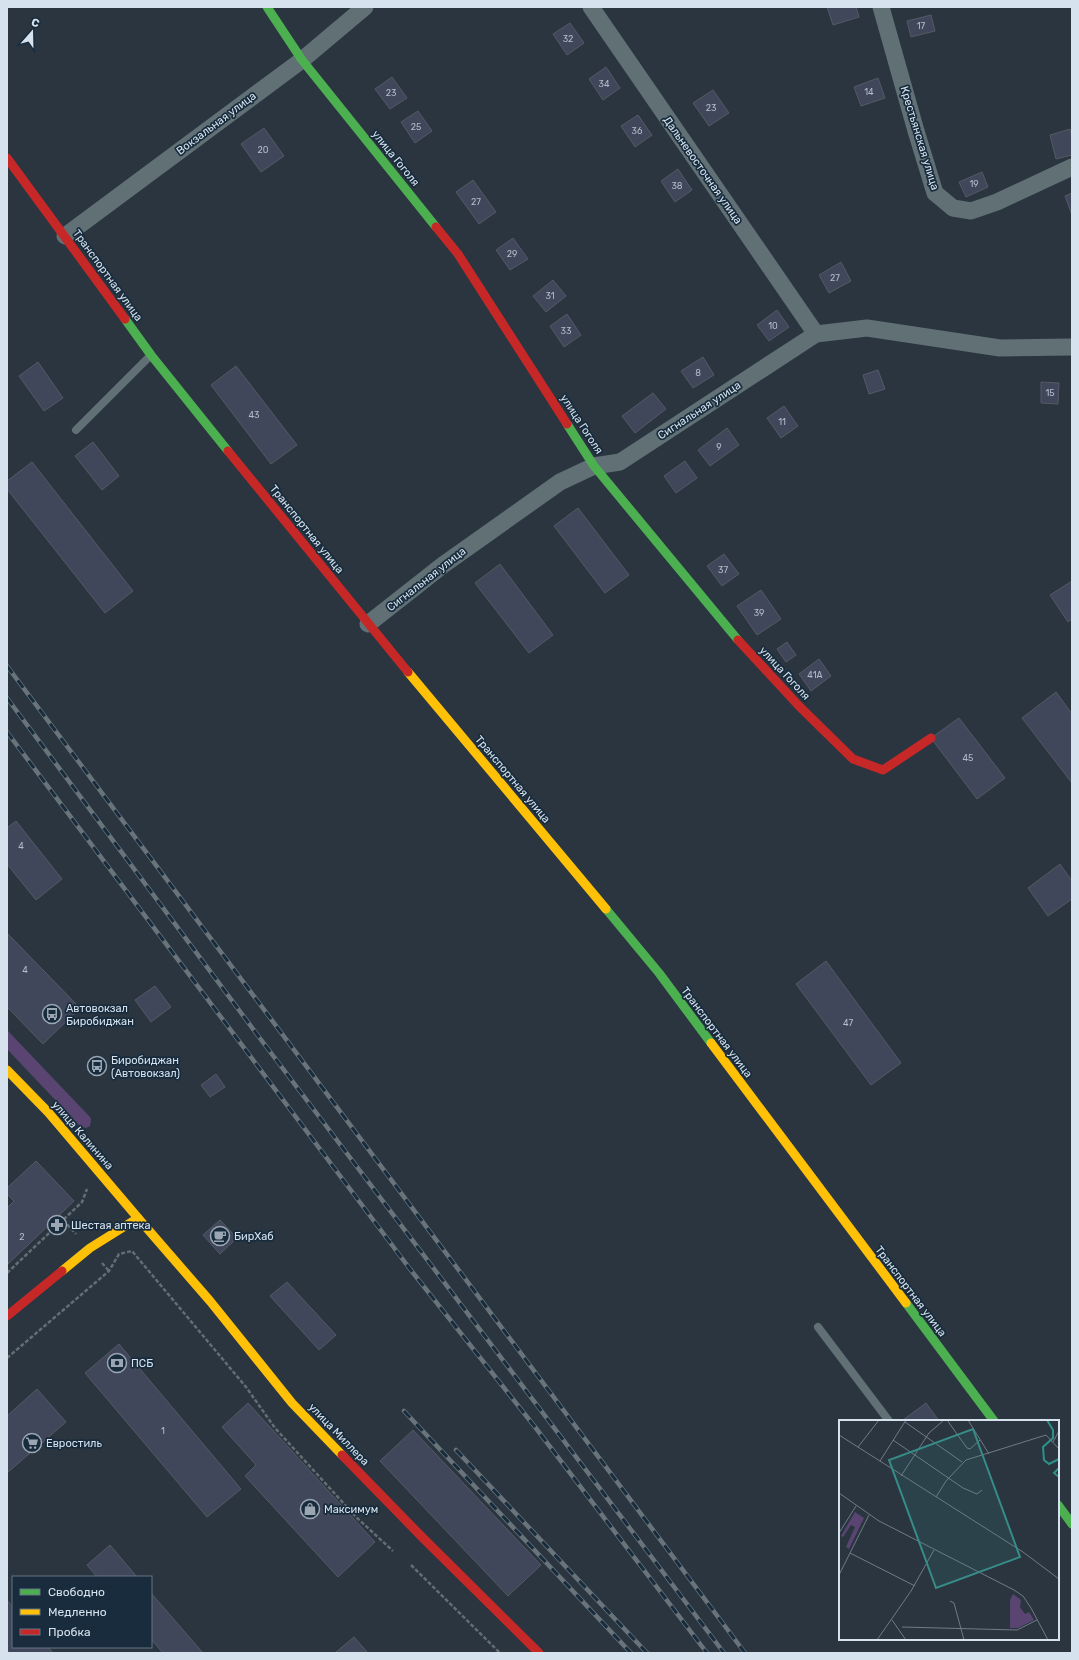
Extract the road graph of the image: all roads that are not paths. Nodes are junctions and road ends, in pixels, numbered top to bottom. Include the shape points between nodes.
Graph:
1 (267, 7) edge
2 (365, 7) edge
3 (591, 7) edge
4 (882, 7) edge
5 (302, 60) junction
6 (7, 158) edge
7 (1072, 168) edge
8 (65, 236) junction
9 (816, 334) junction
10 (1072, 347) edge
11 (151, 355) junction
12 (76, 430) dead end
13 (594, 466) junction
14 (368, 624) junction
15 (931, 738) dead end
16 (7, 1070) edge
17 (138, 1218) junction
18 (7, 1316) edge
19 (818, 1327) dead end
20 (888, 1420) edge
21 (993, 1420) edge
22 (1059, 1510) edge
23 (1072, 1524) edge
24 (539, 1653) edge

1 - 5 main road, улица Гоголя
2 - 5 street, Вокзальная улица
3 - 9 street, Дальневосточная улица
4 - 7 street, Крестьянская улица via 935,193 953,208 971,211
5 - 8 street, Вокзальная улица
5 - 13 main road, улица Гоголя via 458,254
6 - 8 main road, Транспортная улица
8 - 11 main road, Транспортная улица
9 - 10 street, Сигнальная улица via 867,328 1000,348
9 - 13 street, Сигнальная улица via 620,462
11 - 12 lane
11 - 14 main road, Транспортная улица
13 - 14 street, Сигнальная улица via 560,482 443,565
13 - 15 main road, улица Гоголя via 726,628 799,706 854,759 883,770
14 - 21 main road, Транспортная улица via 659,973
16 - 17 main road, улица Калинина
17 - 18 main road via 90,1248
17 - 24 main road, улица Миллера via 210,1301 292,1404
19 - 20 lane
22 - 23 main road

